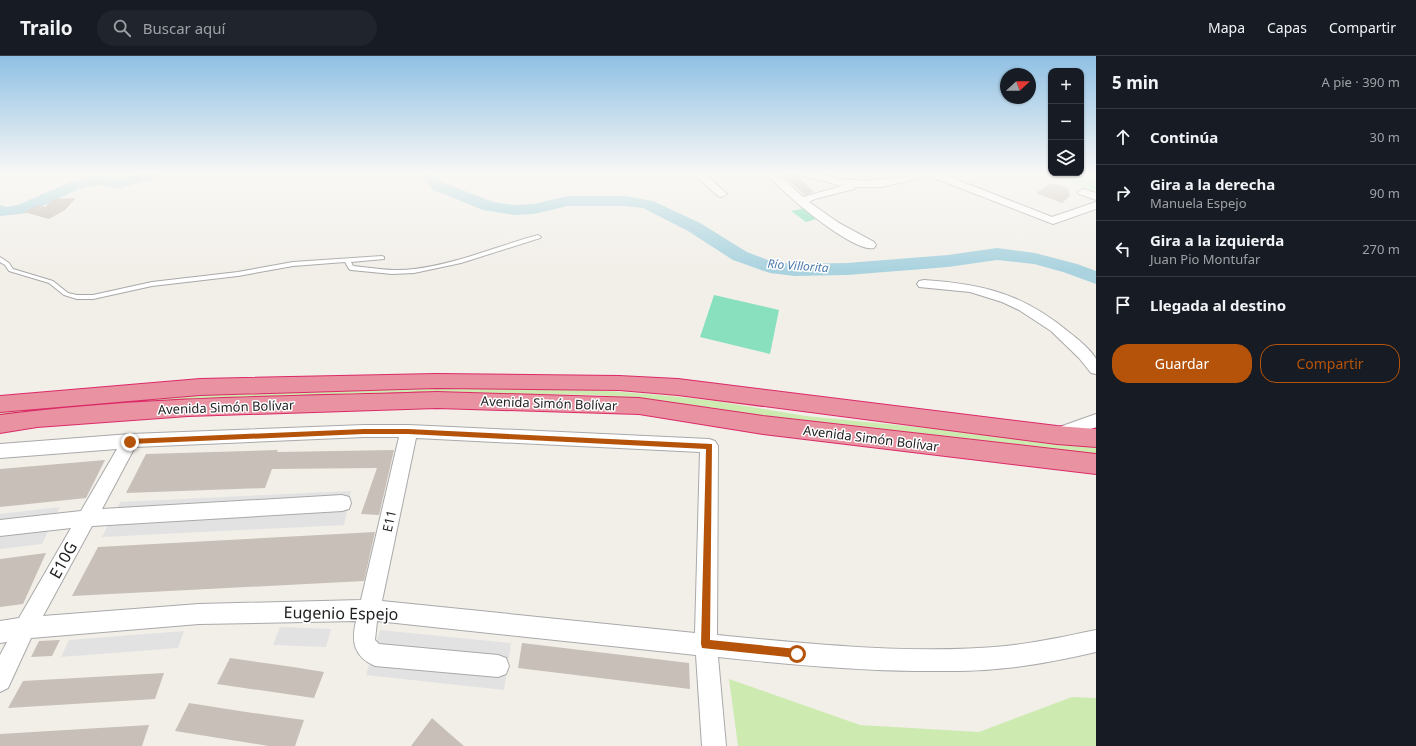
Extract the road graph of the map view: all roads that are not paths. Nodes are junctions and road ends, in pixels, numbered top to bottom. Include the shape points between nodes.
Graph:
1 (806, 205) edge
2 (1009, 205) edge
3 (1096, 206) edge
4 (538, 237) dead end
5 (870, 245) dead end
6 (382, 258) dead end
7 (0, 259) edge
8 (347, 262) junction
9 (924, 284) dead end
10 (1096, 369) edge
11 (0, 408) edge
12 (1096, 420) edge
13 (408, 431) junction
14 (1058, 435) junction
15 (1096, 438) edge
16 (130, 442) junction
17 (0, 451) edge
18 (1085, 463) edge
19 (1096, 469) edge
20 (342, 503) dead end
21 (87, 518) junction
22 (0, 528) edge
23 (369, 610) junction
24 (25, 628) junction
25 (0, 632) edge
26 (1096, 641) edge
27 (706, 644) junction
28 (498, 666) dead end
29 (0, 680) edge
30 (714, 746) edge

1 - 5 street via 844,232
2 - 3 street via 1053,221
4 - 8 lane via 459,262 414,271 392,272 351,268
6 - 8 lane
7 - 8 lane via 11,270 51,282 66,294 77,297 93,297 152,284 238,274 293,264
9 - 10 street via 970,288 1000,297 1033,312 1062,331 1083,350
11 - 14 highway, Avenida Simón Bolívar via 200,387 436,381 618,383 678,387
11 - 18 highway, Avenida Simón Bolívar via 37,419 188,408 437,400 631,406 718,416 763,425
12 - 14 street
13 - 16 street
13 - 23 street, E11
13 - 27 street via 710,446
14 - 15 highway, Avenida Simón Bolívar
16 - 17 street
16 - 21 street, E10G
18 - 19 street
20 - 21 street
21 - 22 street
21 - 24 street, E10G
23 - 24 street, Eugenio Espejo via 199,614
23 - 27 street, Eugenio Espejo
23 - 28 street, E11 via 363,639 366,649 375,655
24 - 25 street, Eugenio Espejo
24 - 29 street, E10G
26 - 27 street, Eugenio Espejo via 1006,657 957,660 878,660
27 - 30 street

